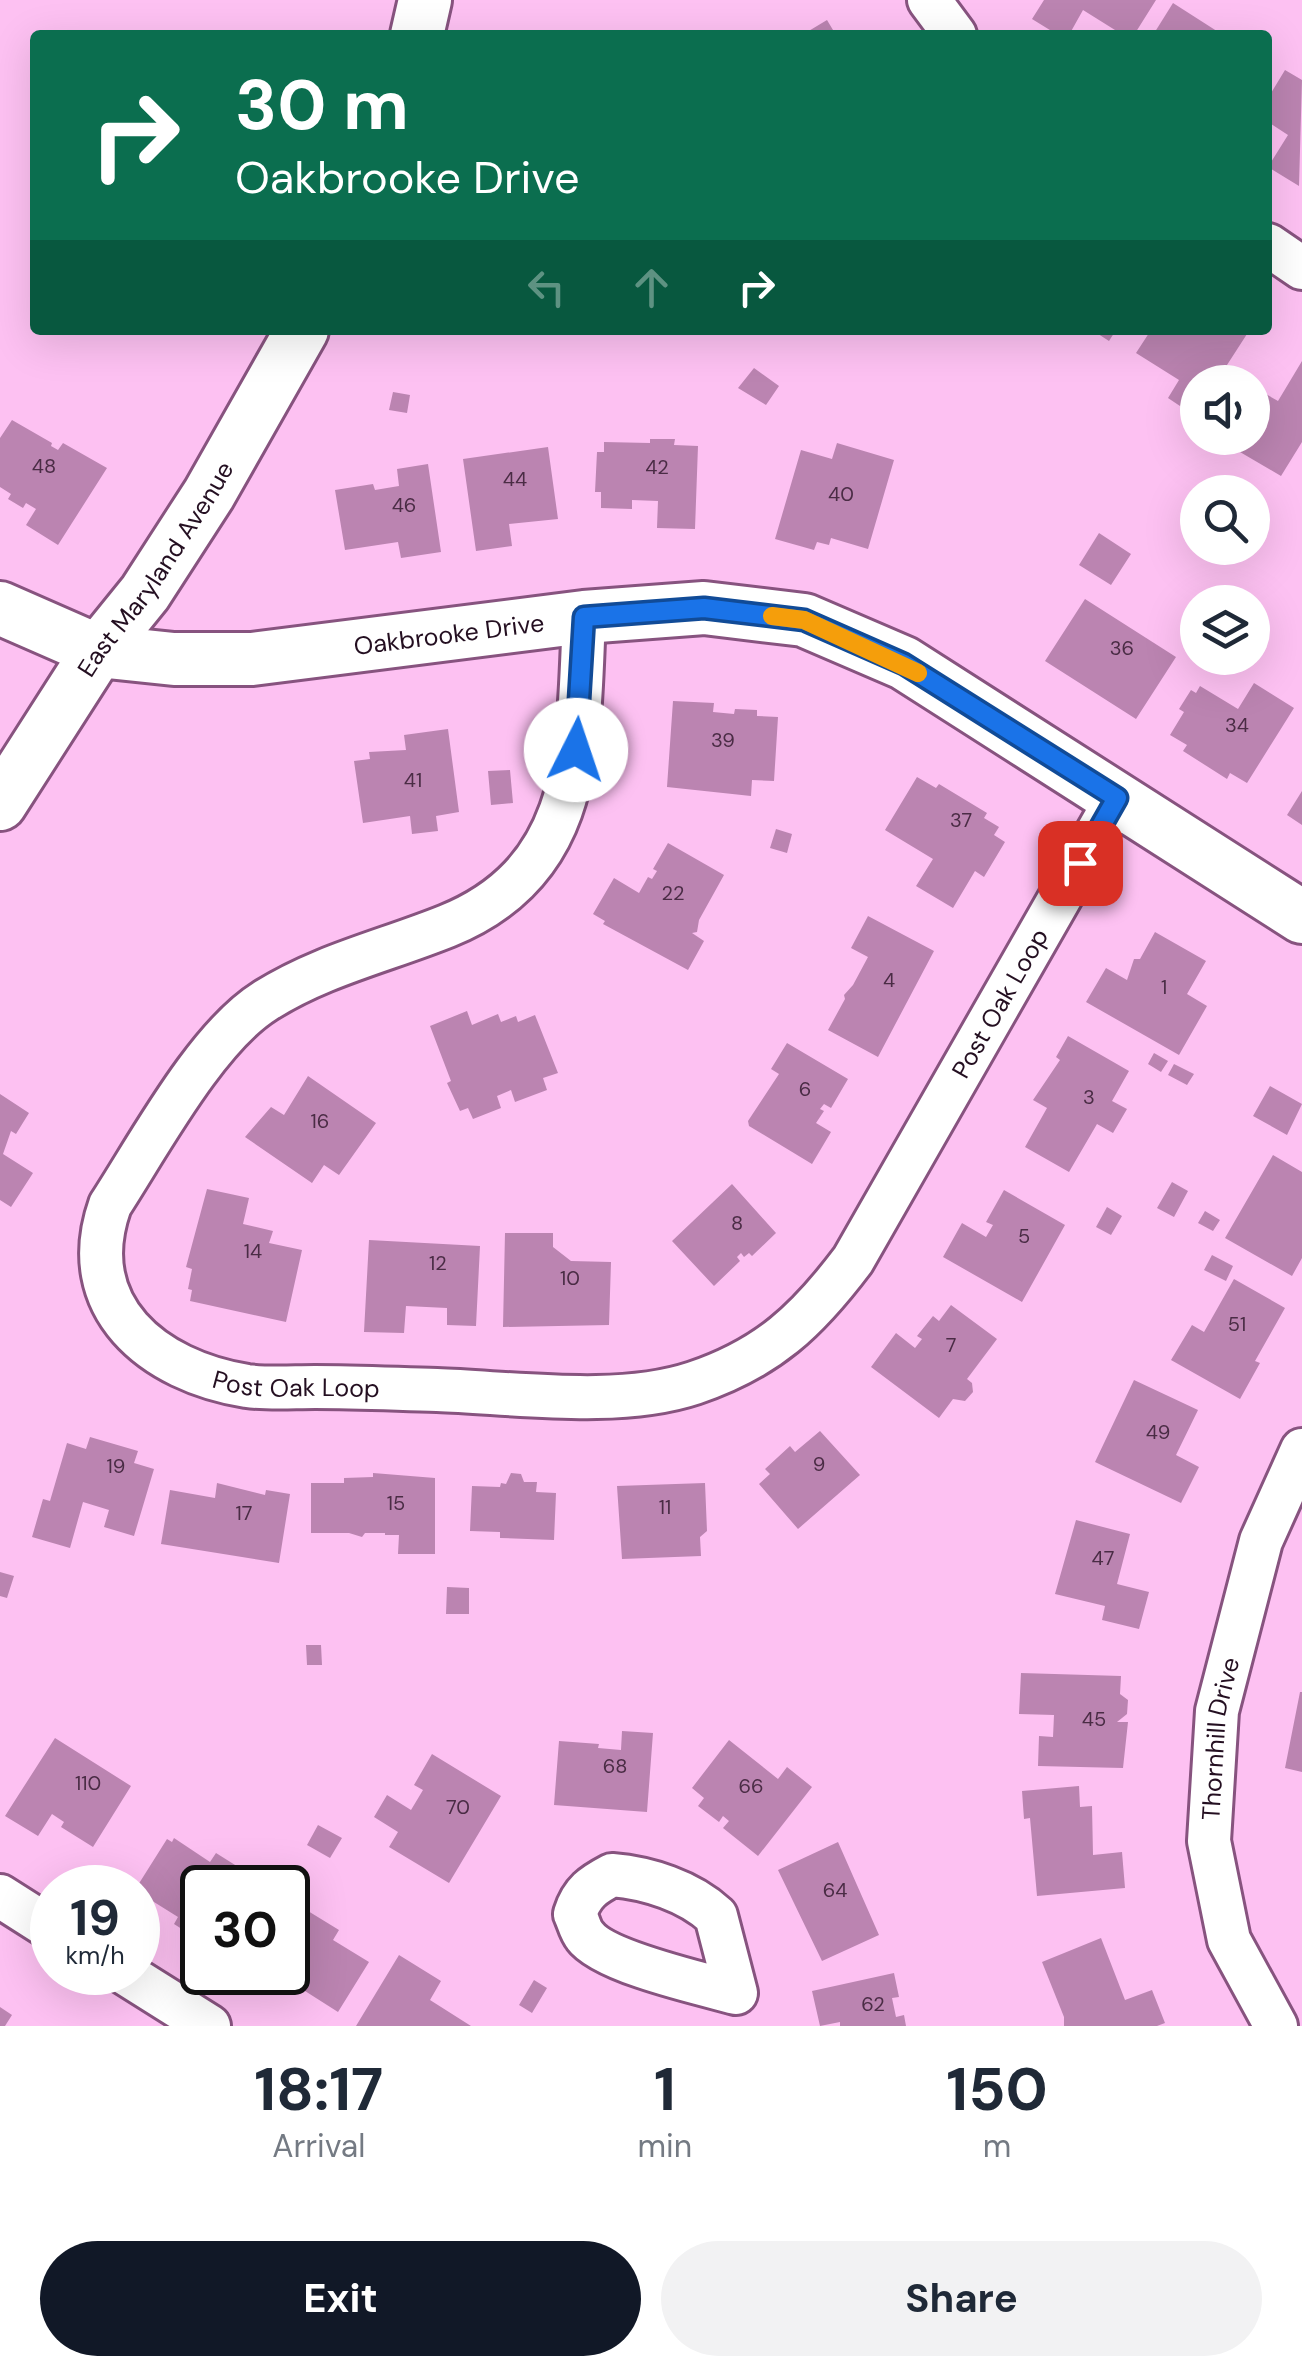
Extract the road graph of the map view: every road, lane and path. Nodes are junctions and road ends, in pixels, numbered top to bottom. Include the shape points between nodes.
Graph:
1 (425, 0) edge
2 (929, 0) edge
3 (418, 30) edge
4 (951, 30) edge
5 (1272, 249) edge
6 (1302, 268) edge
7 (299, 335) edge
8 (0, 608) edge
9 (584, 617) junction
10 (98, 650) junction
11 (1117, 798) junction
12 (0, 804) edge
13 (1302, 917) edge
14 (1302, 1450) edge
15 (0, 1896) edge
16 (30, 1915) edge
17 (160, 1995) edge
18 (209, 2026) edge
19 (1276, 2026) edge

1 - 3 street
2 - 4 street
5 - 6 street
7 - 10 street, East Maryland Avenue via 145,594
8 - 10 street, Oakbrooke Drive
9 - 10 street, Oakbrooke Drive via 252,659
9 - 11 street, Oakbrooke Drive via 704,608 804,620 904,664
9 - 11 street, Post Oak Loop via 574,772 540,857 513,884 449,926 342,961 262,1002 216,1044 110,1205 99,1260 106,1292 116,1313 162,1355 251,1386 624,1397 690,1384 766,1350 820,1304 853,1260
10 - 12 street, East Maryland Avenue
11 - 13 street, Oakbrooke Drive
14 - 19 street, Thornhill Drive via 1261,1541 1216,1712 1210,1841 1229,1940
15 - 16 street
17 - 18 street

